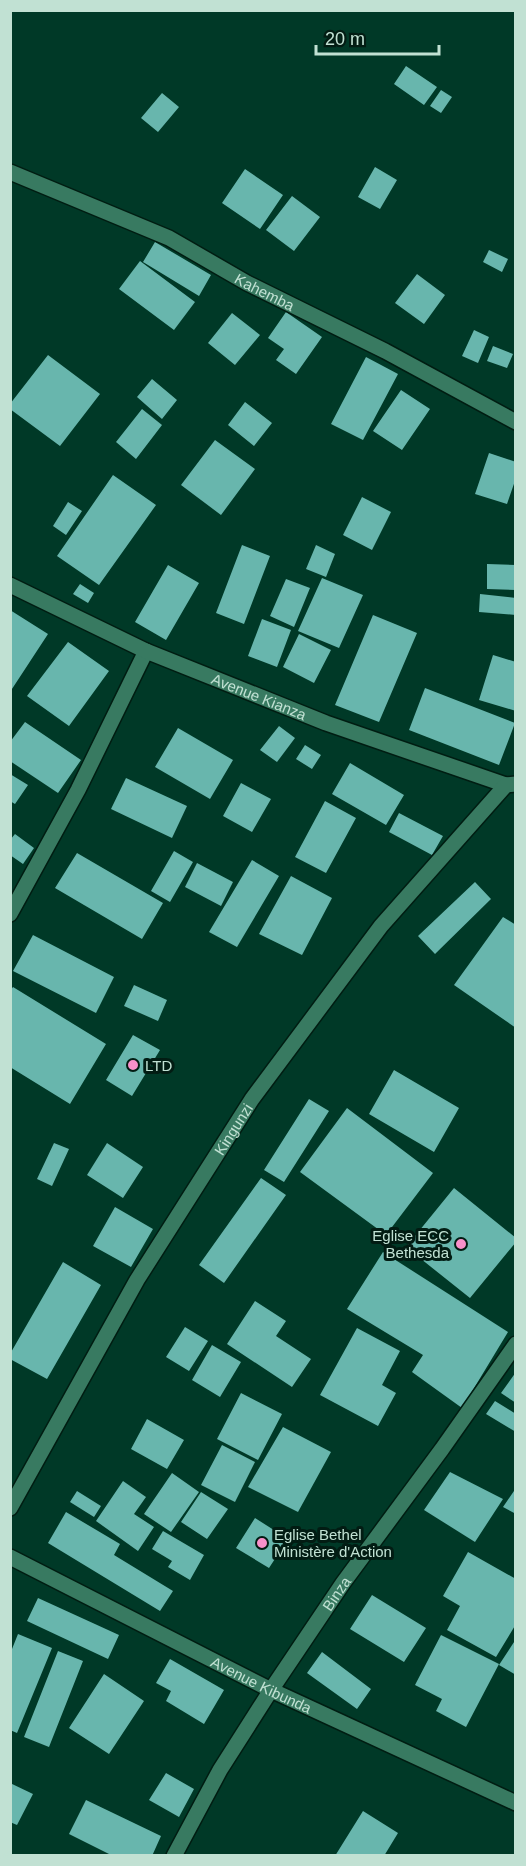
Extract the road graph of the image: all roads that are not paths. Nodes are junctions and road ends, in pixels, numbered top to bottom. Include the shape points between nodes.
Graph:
1 (10, 172) edge
2 (516, 422) edge
3 (10, 585) edge
4 (146, 651) junction
5 (511, 785) edge
6 (10, 914) edge
7 (516, 1344) edge
8 (10, 1508) edge
9 (10, 1557) edge
10 (271, 1690) junction
11 (516, 1803) edge
12 (174, 1856) edge

1 - 2 street, Kahemba via 169,238
3 - 4 street, Avenue Kianza
4 - 5 street, Avenue Kianza via 326,723
4 - 6 street via 78,790
5 - 8 street, Kingunzi via 381,926 252,1099 137,1280
7 - 10 street, Binza via 343,1583
9 - 10 street, Avenue Kibunda
10 - 11 street, Avenue Kibunda
10 - 12 street, Binza via 220,1770

